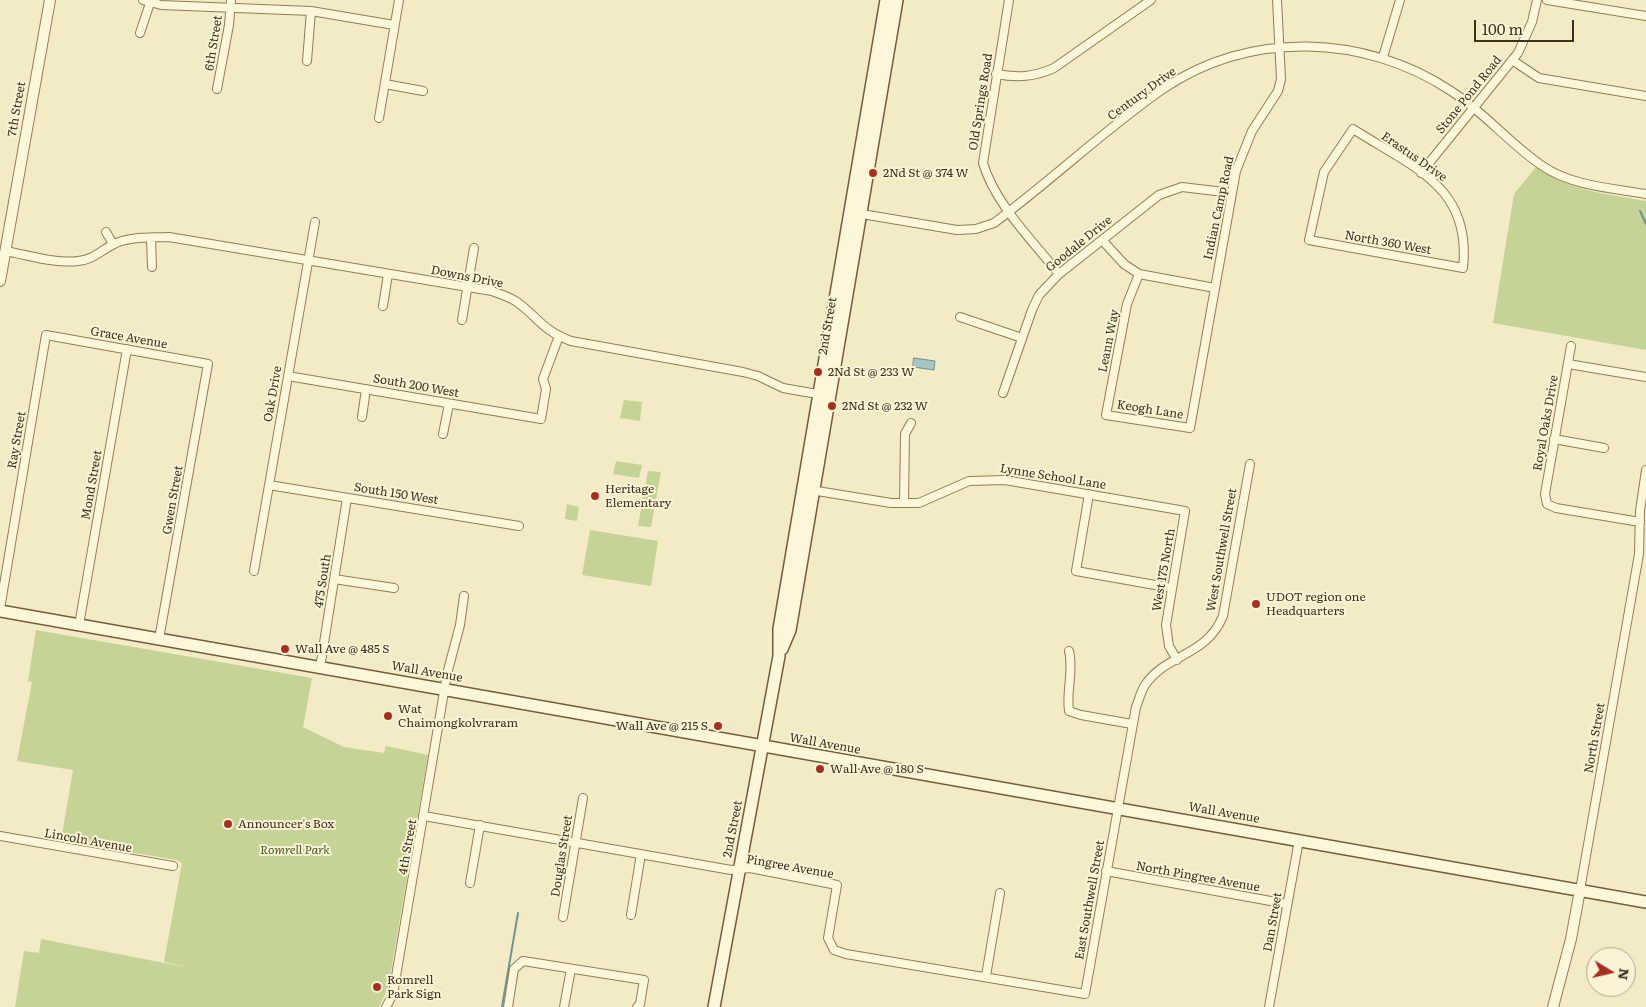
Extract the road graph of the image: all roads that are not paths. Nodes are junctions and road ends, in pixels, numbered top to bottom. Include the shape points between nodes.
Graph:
1 (50, 0) edge
2 (399, 0) edge
3 (886, 0) edge
4 (897, 0) edge
5 (1009, 0) edge
6 (1151, 0) edge
7 (1276, 0) edge
8 (1400, 0) edge
9 (1536, 0) edge
10 (1547, 0) edge
11 (146, 1) edge
12 (231, 4) edge
13 (311, 12) junction
14 (1646, 16) edge
15 (394, 24) junction
16 (140, 34) dead end
17 (1280, 47) junction
18 (1383, 57) junction
19 (1512, 60) junction
20 (307, 61) dead end
21 (996, 74) junction
22 (385, 84) junction
23 (217, 89) dead end
24 (423, 91) dead end
25 (1646, 96) edge
26 (1473, 107) junction
27 (380, 118) dead end
28 (1421, 173) junction
29 (1232, 193) junction
30 (1646, 194) edge
31 (1010, 211) junction
32 (855, 213) junction
33 (315, 222) dead end
34 (106, 232) dead end
35 (151, 238) junction
36 (1102, 240) junction
37 (1309, 240) joint
38 (113, 244) junction
39 (474, 248) dead end
40 (6, 251) junction
41 (308, 260) junction
42 (152, 266) dead end
43 (1463, 268) joint
44 (388, 274) junction
45 (1059, 274) junction
46 (1138, 274) junction
47 (0, 281) edge
48 (468, 287) junction
49 (1215, 288) junction
50 (383, 306) dead end
51 (960, 317) dead end
52 (462, 320) dead end
53 (46, 335) joint
54 (559, 336) junction
55 (1022, 338) junction
56 (1571, 346) dead end
57 (127, 349) junction
58 (208, 364) joint
59 (1568, 364) junction
60 (288, 376) junction
61 (1646, 377) edge
62 (366, 389) junction
63 (1003, 393) dead end
64 (824, 395) junction
65 (449, 404) junction
66 (1106, 415) joint
67 (362, 417) dead end
68 (911, 423) dead end
69 (1190, 428) joint
70 (443, 434) dead end
71 (1554, 439) junction
72 (1604, 448) dead end
73 (1250, 464) dead end
74 (1646, 470) edge
75 (269, 484) junction
76 (808, 489) junction
77 (1089, 494) junction
78 (347, 498) junction
79 (904, 503) junction
80 (1185, 511) joint
81 (1640, 522) junction
82 (519, 526) dead end
83 (254, 570) dead end
84 (334, 579) junction
85 (394, 588) dead end
86 (1172, 588) junction
87 (464, 596) dead end
88 (0, 610) edge
89 (79, 625) junction
90 (159, 639) junction
91 (1070, 651) dead end
92 (1177, 660) junction
93 (320, 668) junction
94 (445, 690) junction
95 (1132, 724) junction
96 (762, 747) junction
97 (583, 798) dead end
98 (1117, 809) junction
99 (424, 816) junction
100 (480, 825) junction
101 (0, 836) edge
102 (1298, 840) junction
103 (576, 843) junction
104 (641, 854) junction
105 (172, 866) dead end
106 (739, 869) junction
107 (1106, 871) junction
108 (470, 884) dead end
109 (1580, 890) junction
110 (1000, 893) dead end
111 (1646, 902) edge
112 (1287, 904) junction
113 (631, 915) dead end
114 (563, 917) dead end
115 (571, 969) junction
116 (986, 976) junction
117 (1085, 994) joint
118 (386, 1007) edge
119 (508, 1007) edge
120 (564, 1007) edge
121 (637, 1007) edge
122 (714, 1007) edge
123 (1268, 1007) edge
124 (1553, 1007) edge

1 - 40 street, 7th Street
2 - 15 street
3 - 32 main road, 2nd Street
4 - 32 main road, 2nd Street
5 - 21 street, Old Springs Road
6 - 21 street via 1038,76 1024,78
7 - 17 street, Indian Camp Road
8 - 18 street
9 - 19 street, Stone Pond Road via 1526,39
10 - 14 street
11 - 12 street
11 - 16 street
12 - 13 street
12 - 23 street, 6th Street
13 - 15 street
13 - 20 street
15 - 22 street
17 - 18 street, Century Drive via 1341,48
17 - 29 street, Indian Camp Road via 1282,67 1278,91 1243,150
17 - 31 street, Century Drive via 1234,56 1171,84
18 - 26 street, Century Drive via 1443,85
19 - 25 street via 1539,78
19 - 26 street, Stone Pond Road
21 - 31 street, Old Springs Road via 983,163 988,183
22 - 24 street
22 - 27 street
26 - 28 street, Stone Pond Road
26 - 30 street, Century Drive via 1542,165 1564,177
28 - 37 street, Erastus Drive via 1353,129 1324,172
28 - 43 street, Erastus Drive via 1448,196 1457,211 1464,242
29 - 36 street, Goodale Drive via 1194,187 1171,190 1149,202
29 - 49 street, Indian Camp Road
31 - 32 street, Century Drive via 994,223 976,229 957,230
31 - 45 street, Old Springs Road
32 - 64 main road, 2nd Street
33 - 41 street, Oak Drive
34 - 38 street
35 - 38 street, Downs Drive
35 - 41 street, Downs Drive via 169,237
35 - 42 street
36 - 45 street, Goodale Drive
36 - 46 street
37 - 43 street, North 360 West
38 - 40 street, Downs Drive via 95,256 79,261
39 - 48 street
40 - 47 street, 7th Street
41 - 44 street, Downs Drive
41 - 60 street, Oak Drive
44 - 48 street, Downs Drive
44 - 50 street
45 - 55 street, Goodale Drive via 1039,295
46 - 49 street
46 - 66 street, Leann Way via 1127,304
48 - 52 street
48 - 54 street, Downs Drive via 492,291 516,301 540,325
49 - 69 street, Indian Camp Road
51 - 55 street
53 - 57 street, Grace Avenue
53 - 88 street, Ray Street
54 - 64 street, Downs Drive via 571,341 743,372 783,388
54 - 65 street, South 200 West via 543,379 546,389 541,419
55 - 63 street, Goodale Drive
56 - 59 street, Royal Oaks Drive
57 - 58 street, Grace Avenue
57 - 89 street, Mond Street
58 - 90 street, Gwen Street
59 - 61 street
59 - 71 street, Royal Oaks Drive
60 - 62 street, South 200 West
60 - 75 street, Oak Drive
62 - 65 street, South 200 West
62 - 67 street
64 - 76 main road, 2nd Street
65 - 70 street
66 - 69 street, Keogh Lane
68 - 79 street via 905,434
71 - 72 street
71 - 81 street, Royal Oaks Drive via 1544,494 1547,504
73 - 92 street, West Southwell Street via 1223,616 1218,629 1208,640
74 - 81 street, North Street
75 - 78 street, South 150 West
75 - 83 street, Oak Drive
76 - 79 street, Lynne School Lane
76 - 96 main road, 2nd Street via 779,629 779,656
77 - 79 street, Lynne School Lane via 986,479 969,481 919,503
77 - 80 street, Lynne School Lane
77 - 86 street via 1076,571
78 - 82 street, South 150 West
78 - 84 street, 475 South
80 - 86 street, West 175 North
81 - 109 street, North Street via 1639,554
84 - 85 street
84 - 93 street, 475 South
86 - 92 street, West 175 North via 1166,625 1169,646
87 - 94 street, 4th Street
88 - 89 main road, Wall Avenue
89 - 90 main road, Wall Avenue
90 - 93 main road, Wall Avenue
91 - 95 street via 1073,664 1067,698 1069,711
92 - 95 street, West Southwell Street via 1161,669 1146,685
93 - 94 main road, Wall Avenue
94 - 96 main road, Wall Avenue
94 - 99 street, 4th Street
95 - 98 street, West Southwell Street
96 - 98 main road, Wall Avenue
96 - 106 main road, 2nd Street
97 - 103 street, Douglas Street
98 - 102 main road, Wall Avenue
98 - 107 street, East Southwell Street
99 - 100 street, Pingree Avenue
99 - 118 street, 4th Street via 393,994
100 - 103 street, Pingree Avenue
100 - 108 street
101 - 105 street, Lincoln Avenue
102 - 109 main road, Wall Avenue
102 - 112 street, Dan Street
103 - 104 street, Pingree Avenue
103 - 114 street, Douglas Street
104 - 106 street, Pingree Avenue
104 - 113 street
106 - 116 street, Pingree Avenue via 750,868 837,885 828,938 834,950
106 - 122 main road, 2nd Street
107 - 112 street, North Pingree Avenue
107 - 117 street, East Southwell Street
109 - 111 main road, Wall Avenue
109 - 124 street, North Street
110 - 116 street
112 - 123 street, Dan Street
115 - 119 street via 523,961 514,969
115 - 120 street
115 - 121 street via 644,980
116 - 117 street, Pingree Avenue

